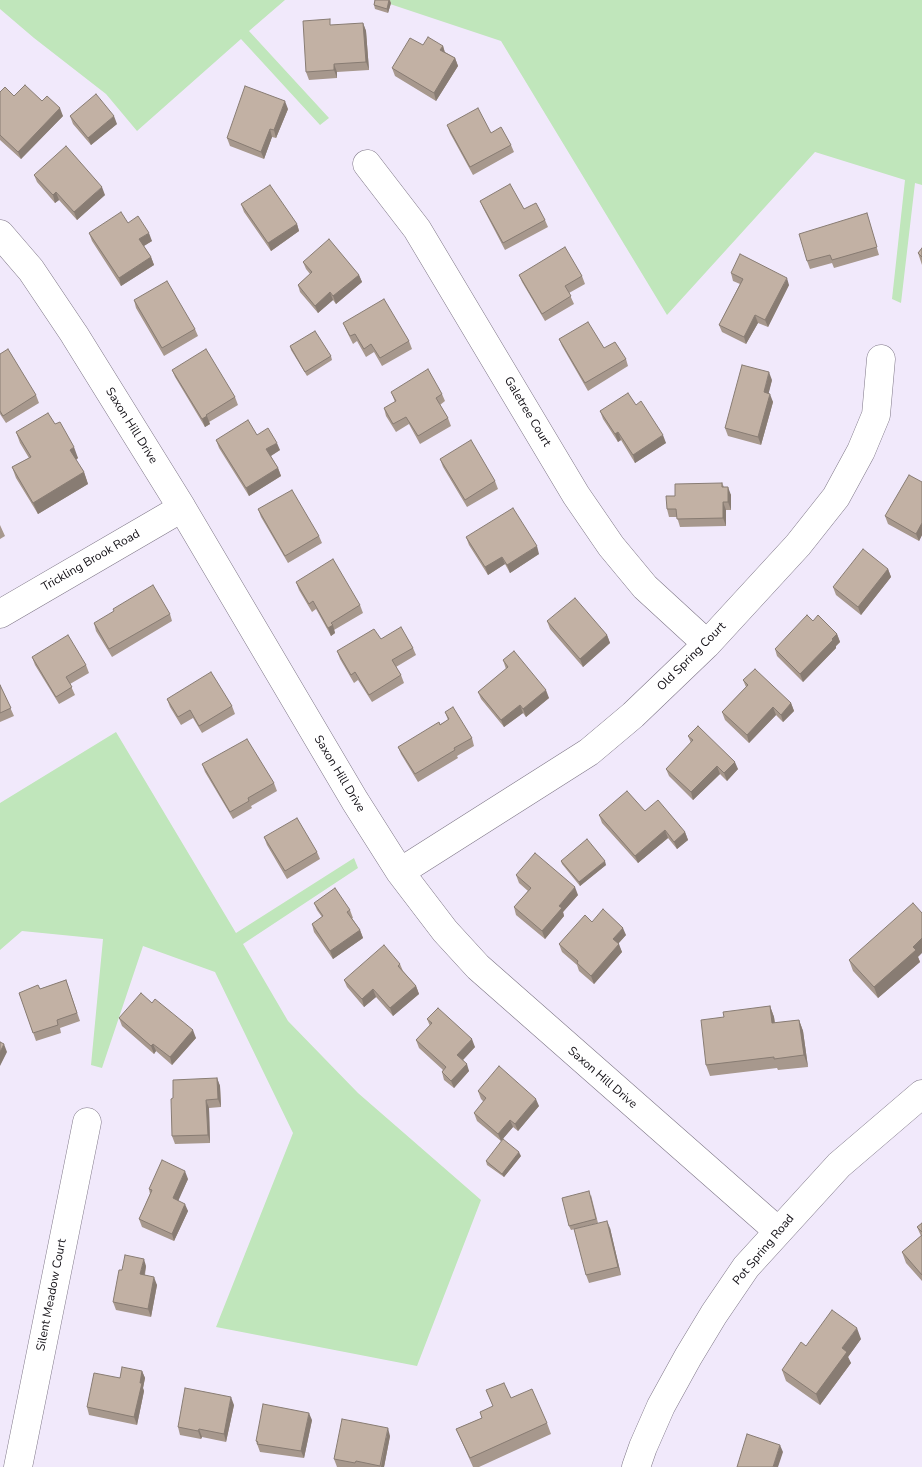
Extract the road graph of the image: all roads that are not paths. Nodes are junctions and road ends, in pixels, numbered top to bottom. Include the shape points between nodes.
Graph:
1 (367, 164) dead end
2 (0, 234) edge
3 (881, 359) dead end
4 (182, 508) junction
5 (0, 614) edge
6 (707, 644) junction
7 (400, 872) junction
8 (922, 1094) edge
9 (87, 1122) dead end
10 (778, 1231) junction
11 (18, 1467) edge
12 (636, 1467) edge

1 - 6 street, Galetree Court via 417,229 576,495 610,546 645,587
2 - 4 street, Saxon Hill Drive via 31,270 74,334
3 - 6 street, Old Spring Court via 876,415 836,497
4 - 5 street, Trickling Brook Road
4 - 7 street, Saxon Hill Drive
6 - 7 street, Old Spring Court via 634,715 589,752
7 - 10 street, Saxon Hill Drive via 445,931 478,967
8 - 10 street, Pot Spring Road via 839,1165
9 - 11 street, Silent Meadow Court
10 - 12 street, Pot Spring Road via 746,1267 688,1357 661,1406

